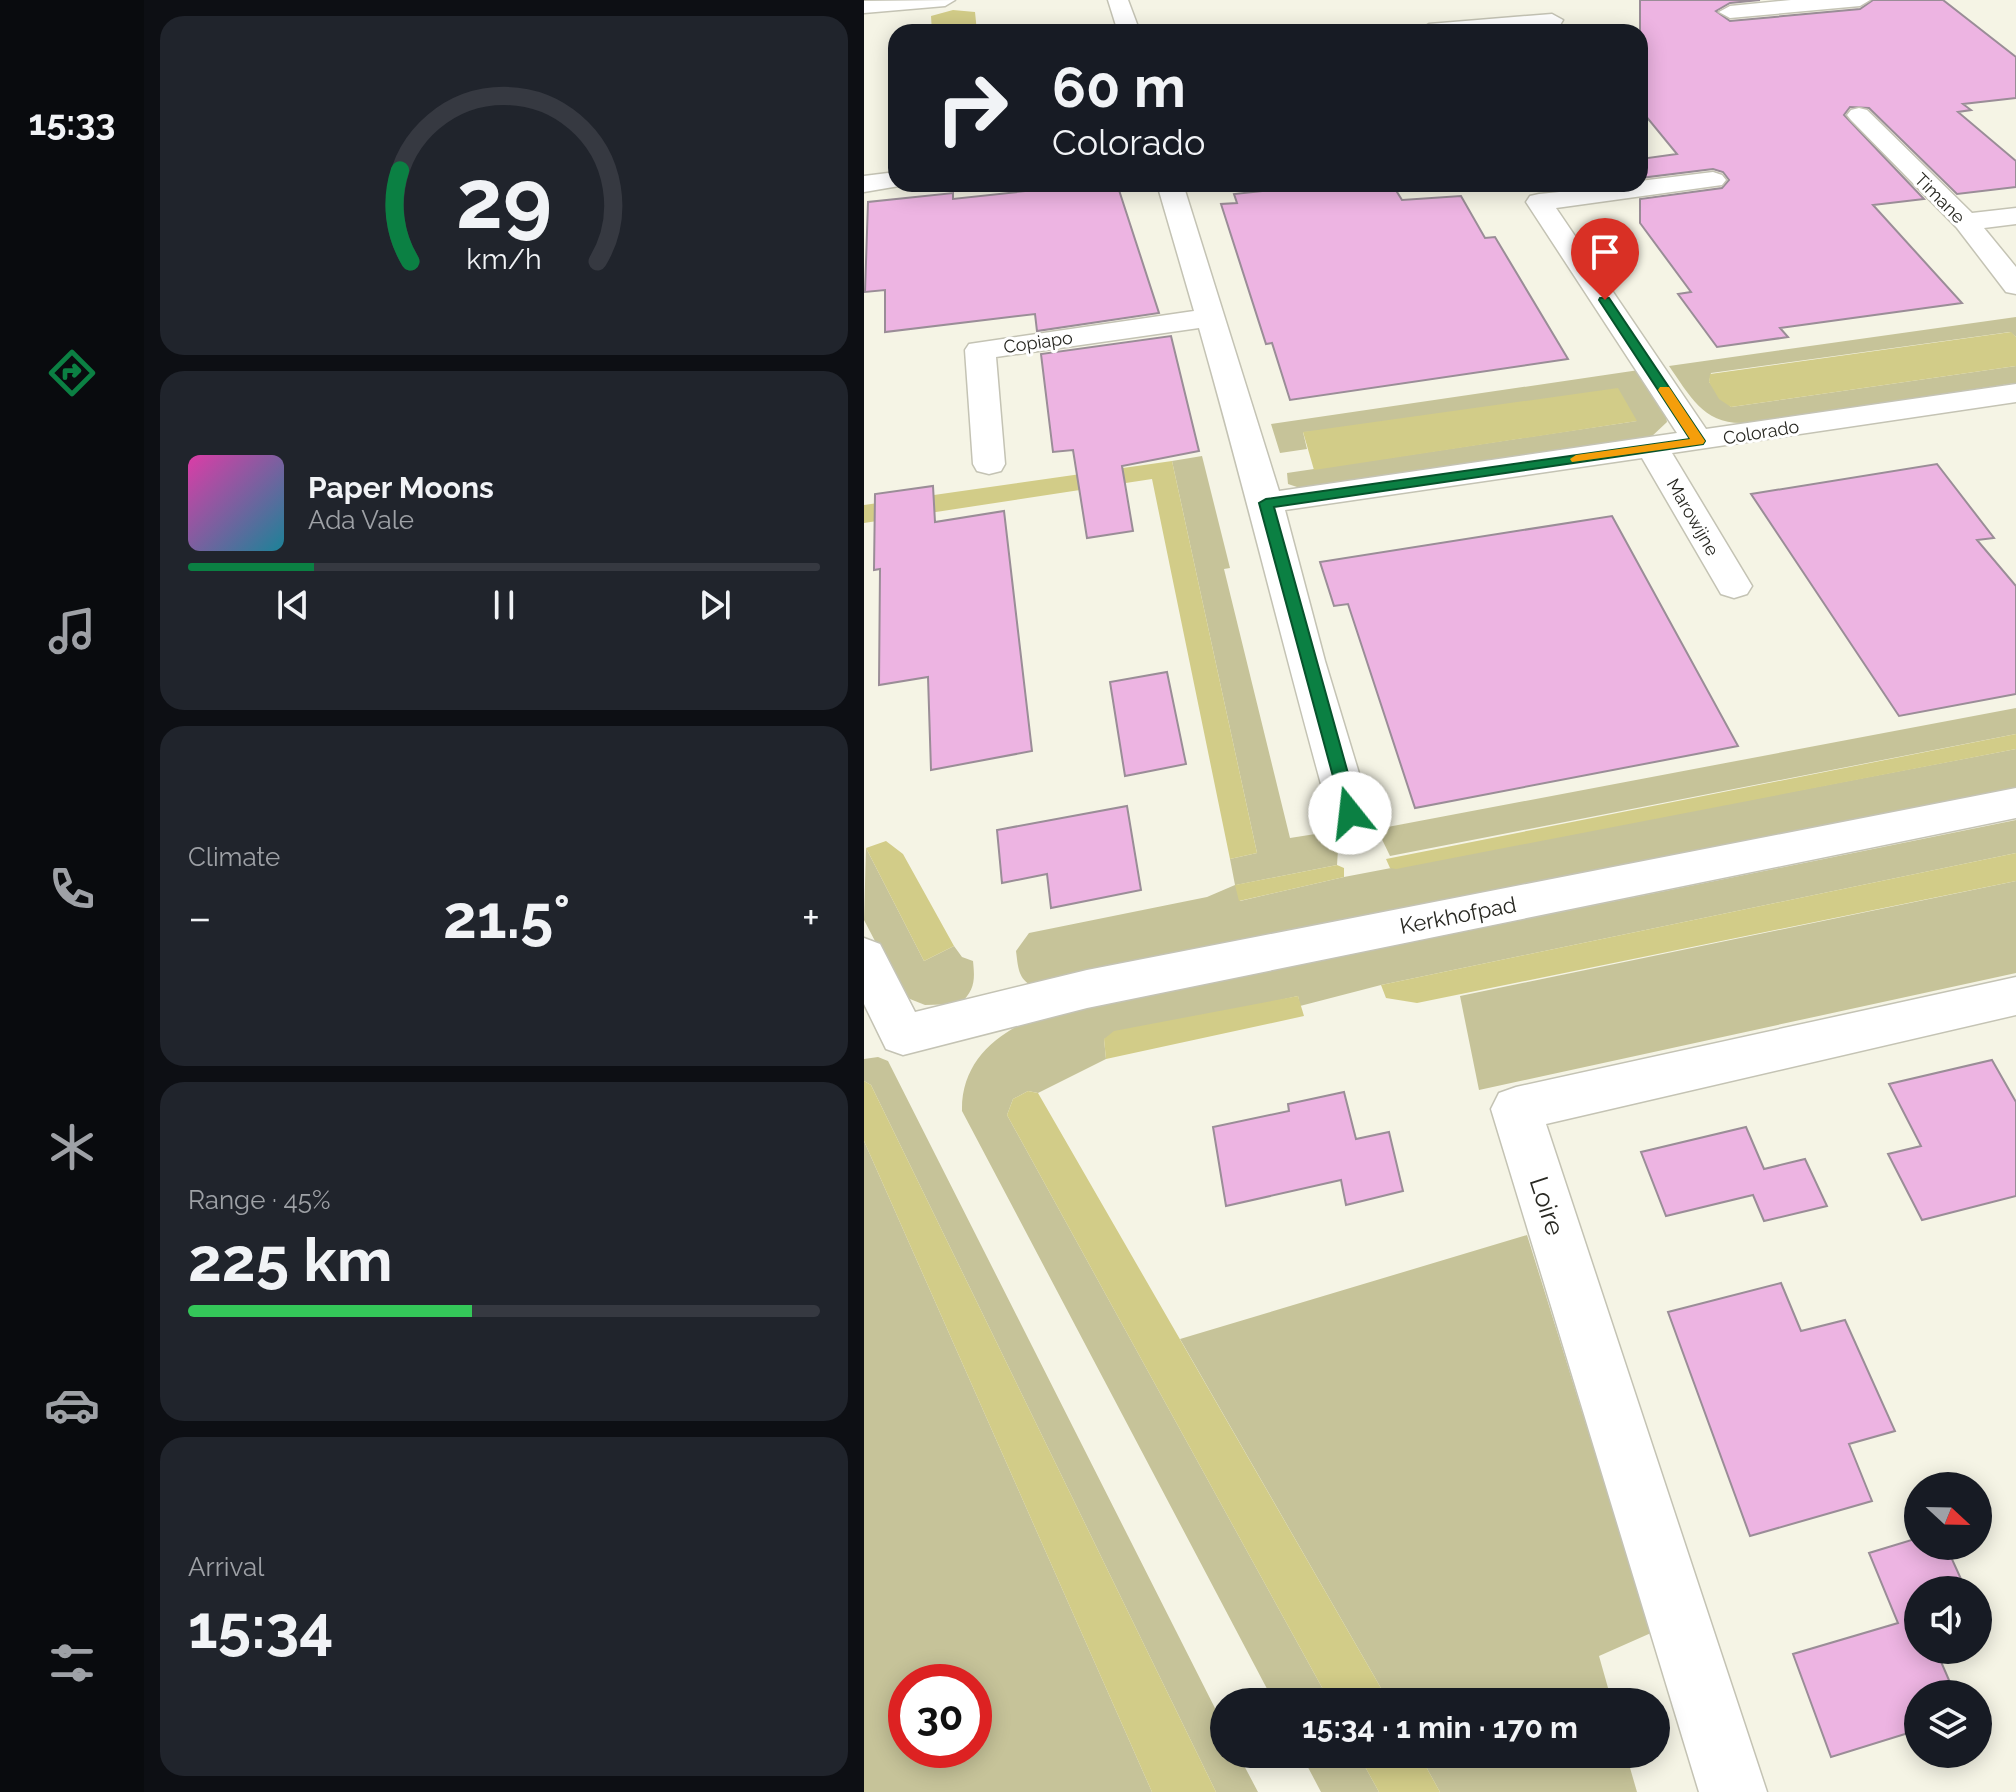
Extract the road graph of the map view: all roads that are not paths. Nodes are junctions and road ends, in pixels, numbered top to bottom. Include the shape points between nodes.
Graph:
1 (945, 0) edge
2 (1118, 0) edge
3 (1860, 0) edge
4 (1724, 6) edge
5 (864, 7) edge
6 (1415, 10) dead end
7 (1552, 20) dead end
8 (1126, 24) edge
9 (1424, 24) edge
10 (1511, 24) edge
11 (1748, 30) dead end
12 (1859, 115) dead end
13 (1713, 180) dead end
14 (888, 181) edge
15 (864, 184) edge
16 (1648, 188) edge
17 (1172, 192) edge
18 (1618, 192) edge
19 (2016, 216) edge
20 (1966, 222) junction
21 (2016, 286) edge
22 (1208, 318) junction
23 (2016, 393) edge
24 (1698, 441) junction
25 (1653, 448) junction
26 (989, 464) dead end
27 (1266, 503) junction
28 (1734, 586) dead end
29 (2016, 803) edge
30 (1350, 813) dead end
31 (864, 957) edge
32 (2016, 996) edge
33 (1733, 1792) edge

1 - 5 street
2 - 8 street
3 - 4 street
4 - 11 street
6 - 9 street
7 - 10 street
12 - 20 street, Timane
13 - 16 street
14 - 15 street
17 - 22 street
18 - 24 street via 1539,202
19 - 20 street
20 - 21 street, Timane
22 - 26 street, Copiapo via 980,350
22 - 27 street
23 - 24 street, Colorado
24 - 25 street, Colorado
25 - 27 street, Colorado
25 - 28 street, Marowijne
27 - 30 street
29 - 31 street, Kerkhofpad via 1087,989 903,1035
32 - 33 street, Loire via 1516,1109

